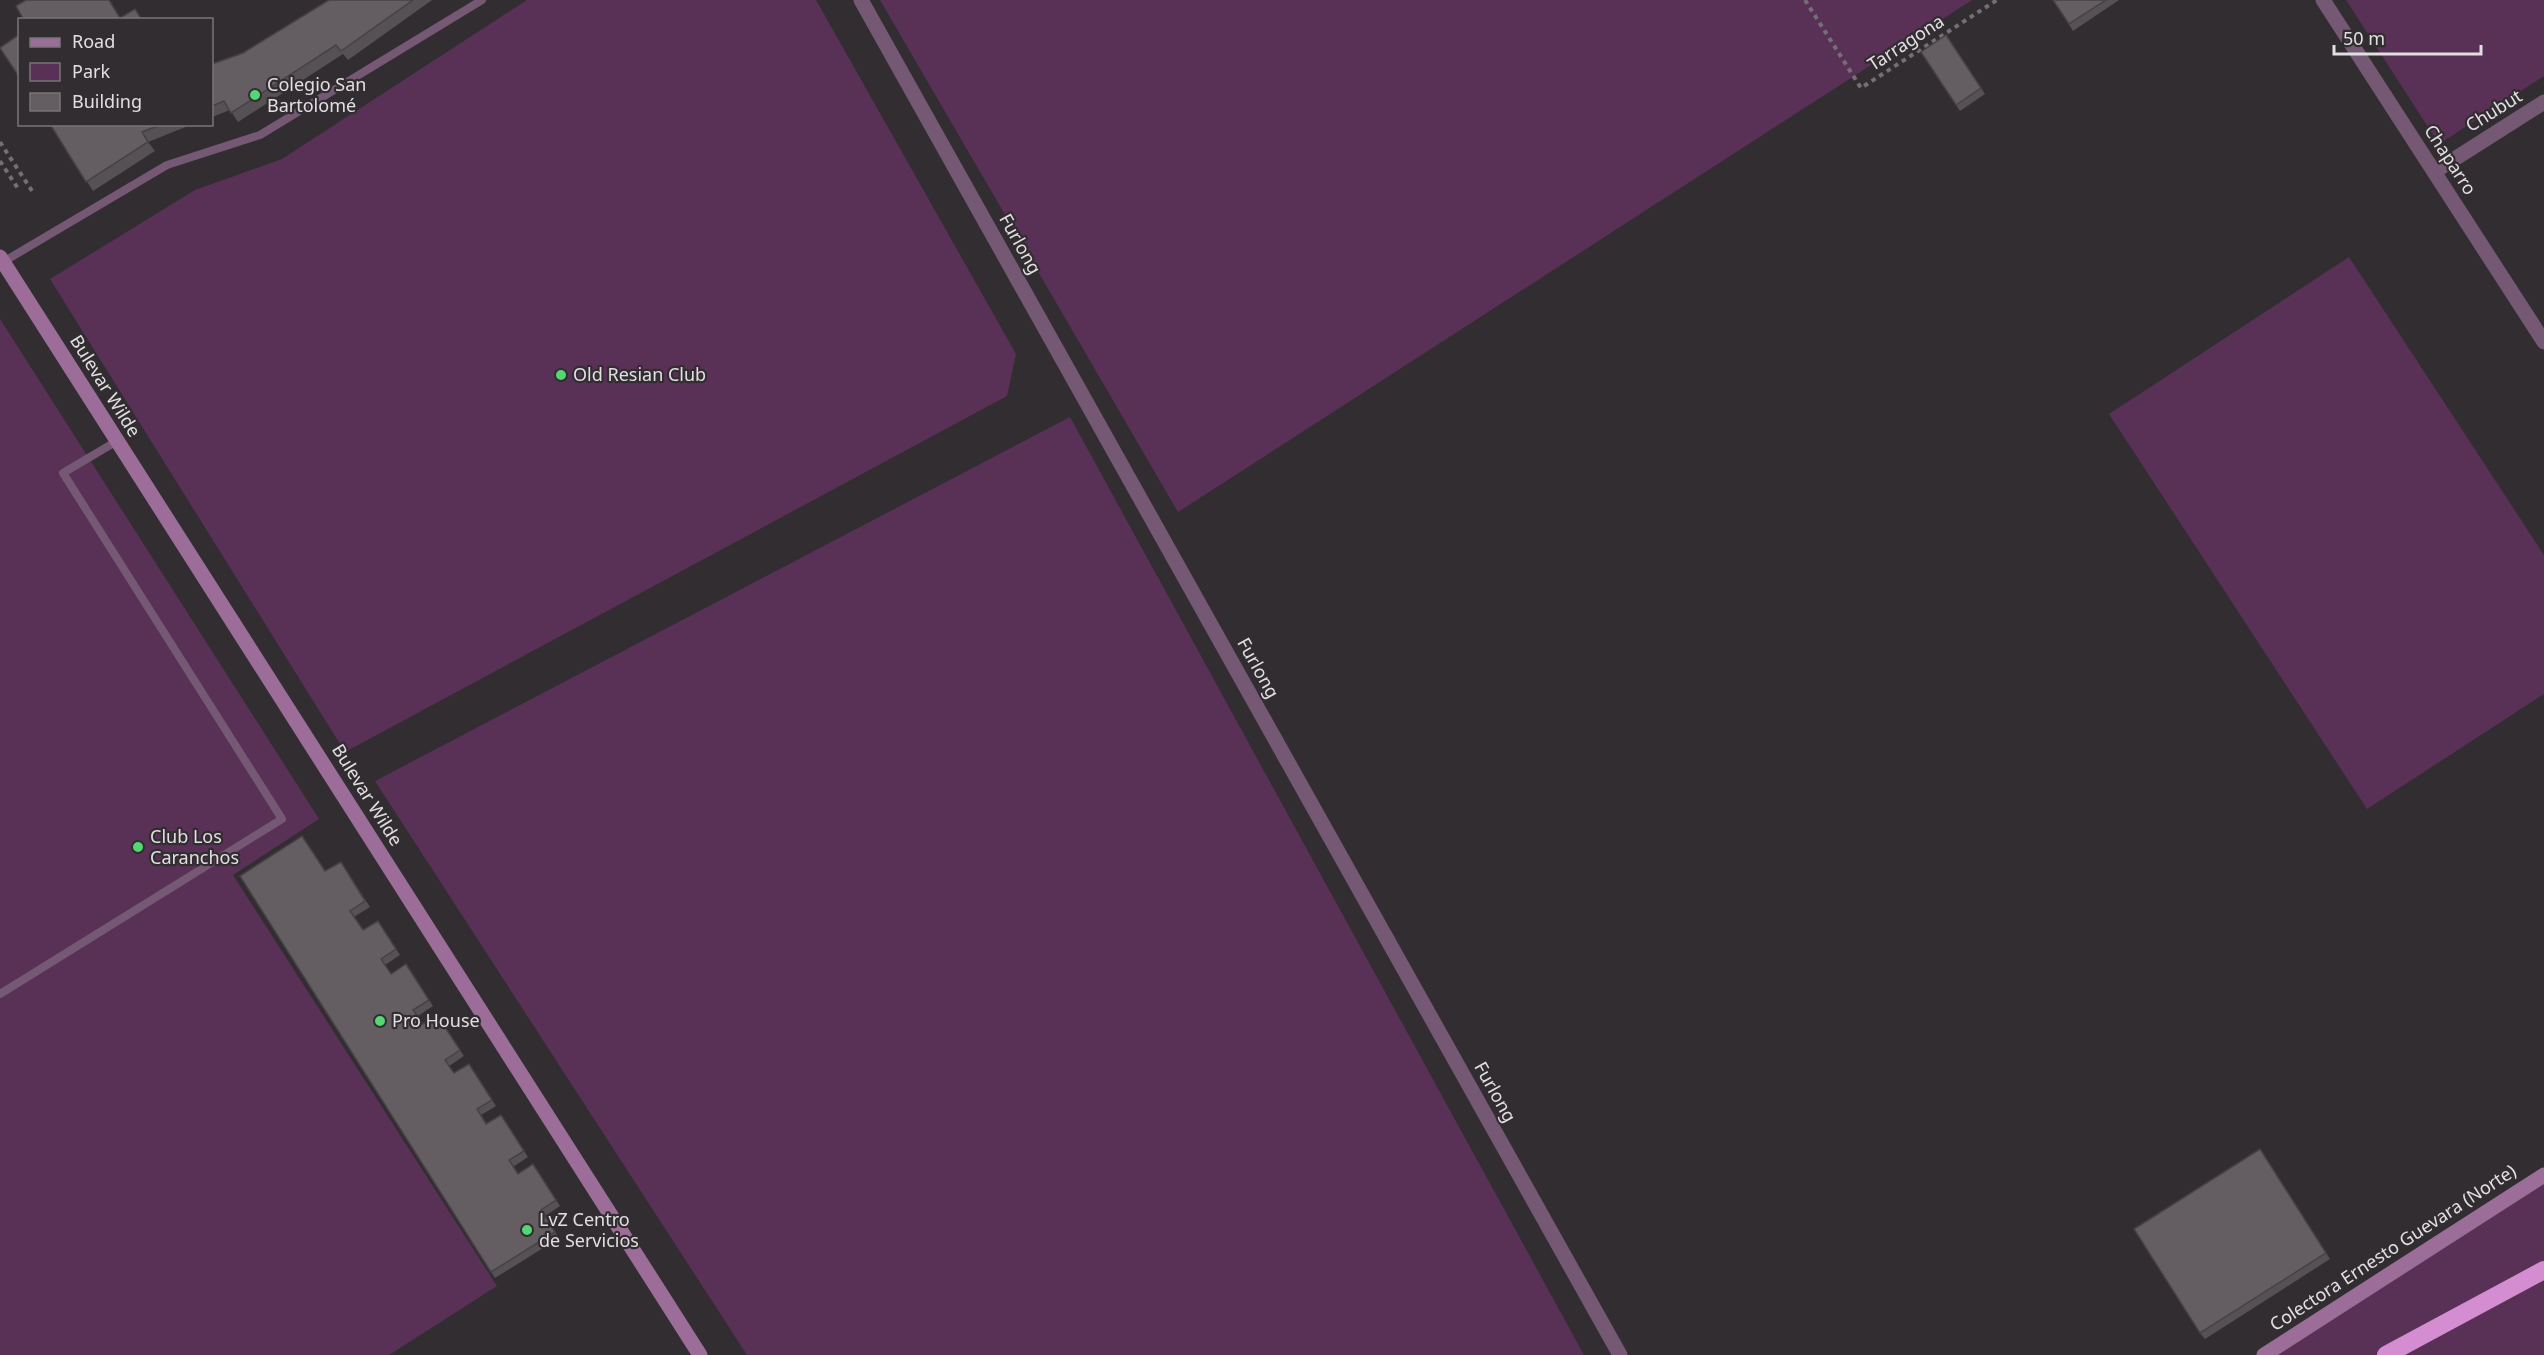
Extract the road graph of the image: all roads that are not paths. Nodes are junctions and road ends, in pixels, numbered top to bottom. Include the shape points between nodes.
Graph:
1 (482, 0) edge
2 (861, 0) edge
3 (2323, 0) edge
4 (2544, 102) edge
5 (2434, 172) junction
6 (2, 260) edge
7 (2544, 342) edge
8 (117, 441) junction
9 (0, 994) edge
10 (2544, 1175) edge
11 (2544, 1270) edge
12 (700, 1355) edge
13 (1620, 1355) edge
14 (2264, 1355) edge
15 (2386, 1355) edge

1 - 6 lane via 260,135 167,165
2 - 13 street, Furlong
3 - 5 street, Chaparro
4 - 5 street, Chubut
5 - 7 street, Chaparro
6 - 8 main road, Bulevar Wilde
8 - 9 lane via 63,473 282,819
8 - 12 main road, Bulevar Wilde
10 - 14 main road, Colectora Ernesto Guevara (Norte)
11 - 15 highway

